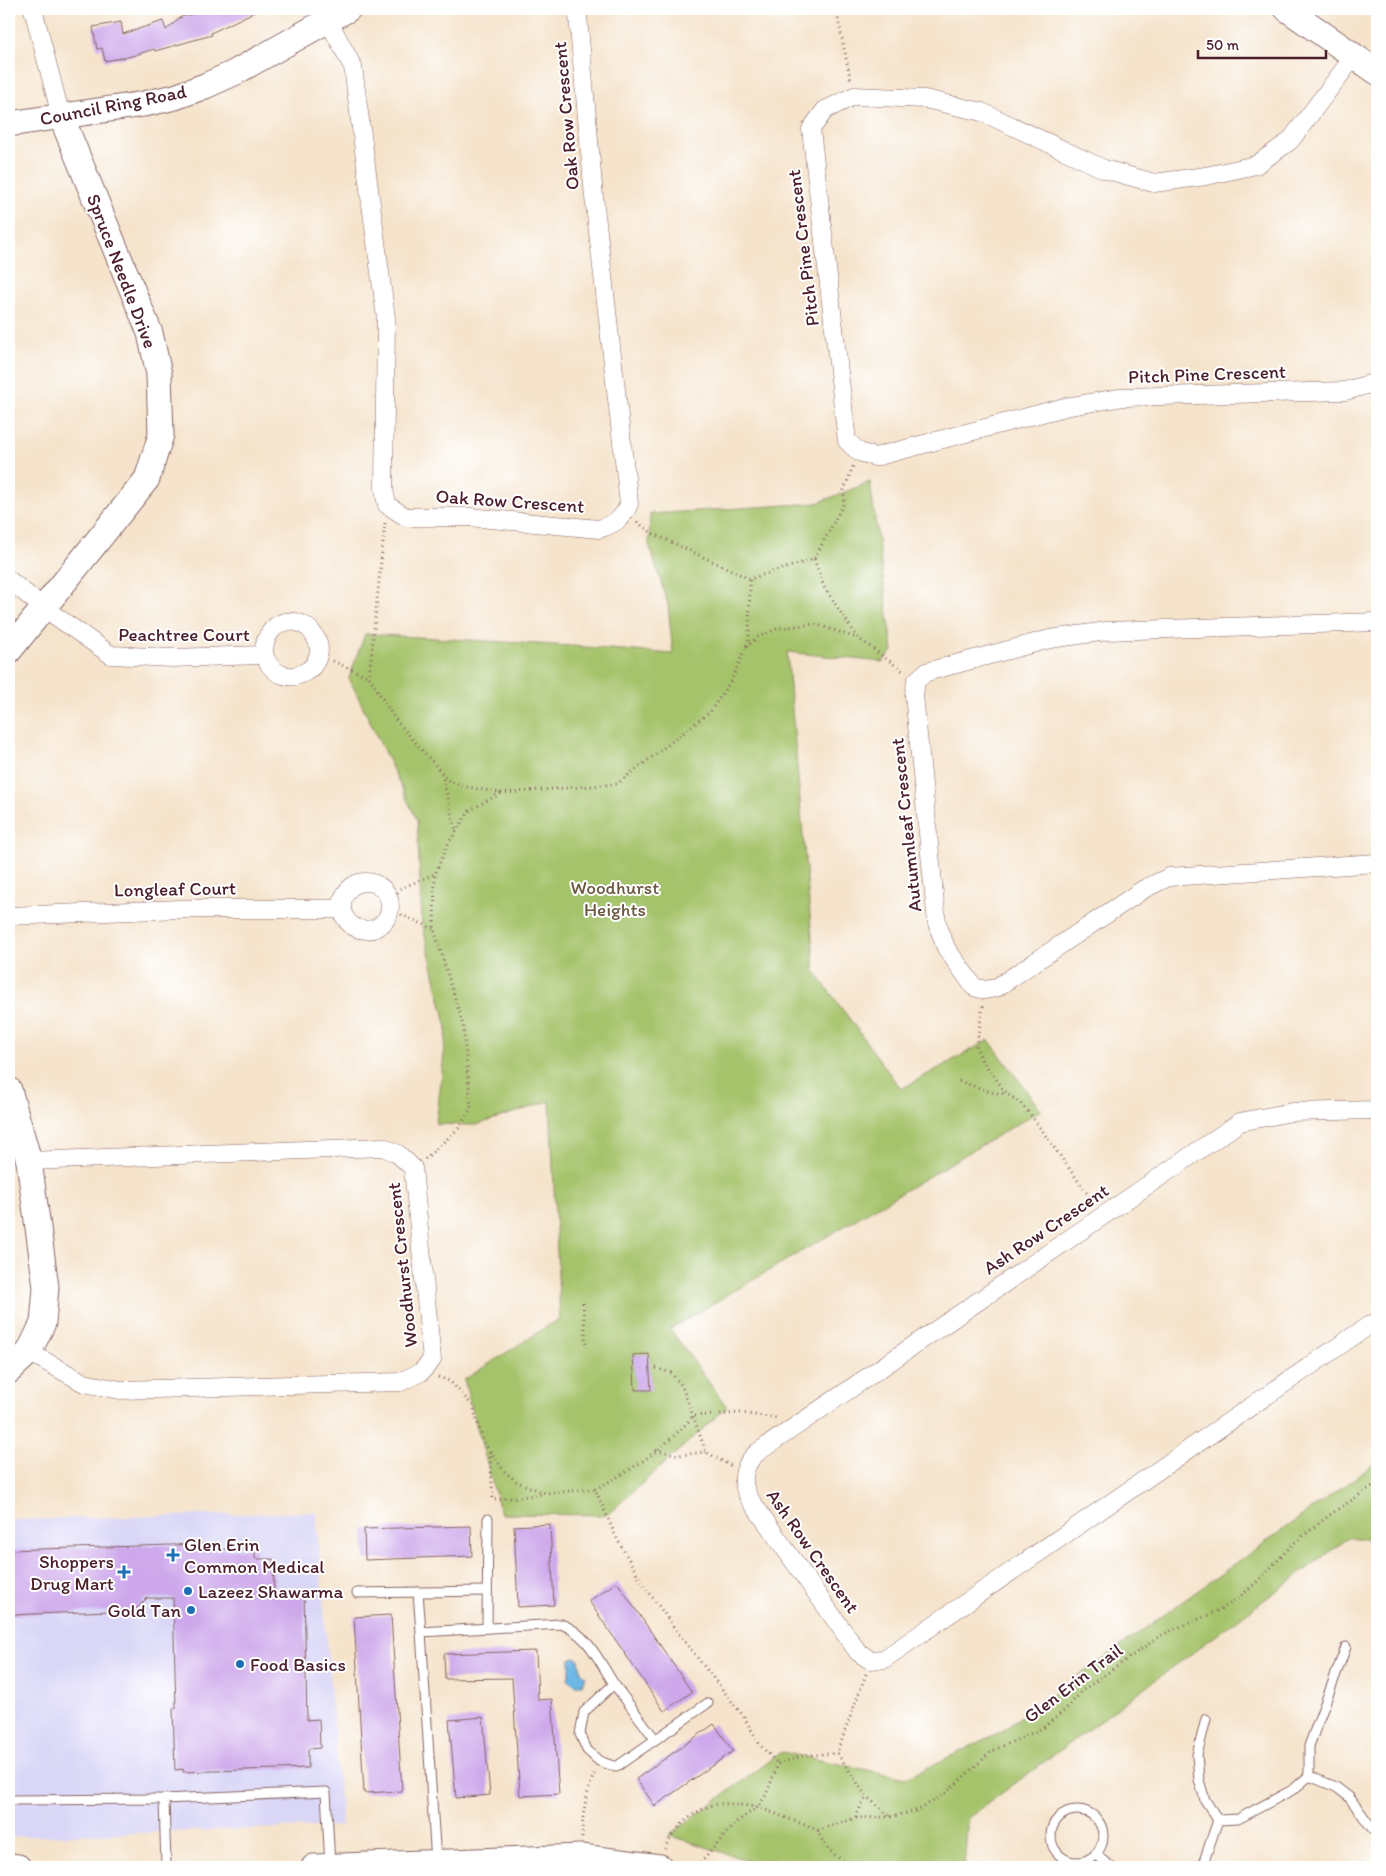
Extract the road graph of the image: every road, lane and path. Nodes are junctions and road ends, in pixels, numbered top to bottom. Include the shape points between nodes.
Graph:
1 (33, 9) edge
2 (575, 9) edge
3 (836, 9) edge
4 (1287, 9) edge
5 (333, 13) edge
6 (1355, 55) junction
7 (1377, 72) edge
8 (854, 96) junction
9 (61, 116) junction
10 (9, 124) edge
11 (1377, 382) edge
12 (858, 452) junction
13 (387, 504) junction
14 (625, 514) junction
15 (814, 559) junction
16 (750, 579) junction
17 (9, 580) edge
18 (44, 608) junction
19 (1377, 622) edge
20 (858, 638) junction
21 (746, 647) junction
22 (9, 651) edge
23 (264, 655) junction
24 (318, 656) junction
25 (369, 677) junction
26 (916, 681) junction
27 (441, 772) junction
28 (502, 793) junction
29 (456, 832) junction
30 (1377, 863) edge
31 (435, 874) junction
32 (390, 906) junction
33 (342, 909) junction
34 (9, 916) edge
35 (434, 929) junction
36 (985, 990) junction
37 (959, 1080) dead end
38 (9, 1090) edge
39 (1007, 1094) junction
40 (1377, 1110) edge
41 (29, 1161) junction
42 (413, 1168) junction
43 (1103, 1216) junction
44 (583, 1303) dead end
45 (1377, 1322) edge
46 (586, 1348) dead end
47 (29, 1352) junction
48 (656, 1368) dead end
49 (9, 1371) edge
50 (421, 1372) junction
51 (693, 1416) junction
52 (802, 1422) junction
53 (656, 1450) junction
54 (490, 1451) junction
55 (706, 1452) junction
56 (744, 1473) junction
57 (1377, 1483) edge
58 (595, 1489) junction
59 (545, 1493) junction
60 (488, 1519) dead end
61 (487, 1590) junction
62 (357, 1592) dead end
63 (418, 1592) junction
64 (487, 1628) junction
65 (421, 1632) junction
66 (1346, 1648) dead end
67 (870, 1660) junction
68 (614, 1684) junction
69 (708, 1703) dead end
70 (1206, 1719) dead end
71 (655, 1739) junction
72 (837, 1753) junction
73 (599, 1761) junction
74 (778, 1764) junction
75 (1309, 1776) junction
76 (867, 1797) junction
77 (164, 1799) junction
78 (9, 1800) edge
79 (758, 1807) junction
80 (889, 1817) junction
81 (856, 1818) junction
82 (1218, 1820) junction
83 (818, 1830) junction
84 (1377, 1835) edge
85 (1096, 1855) junction
86 (582, 1857) junction
87 (436, 1862) junction
88 (9, 1866) edge
89 (18, 1867) edge
90 (166, 1867) edge
91 (324, 1867) edge
92 (357, 1867) edge
93 (659, 1867) edge
94 (697, 1867) edge
95 (853, 1867) edge
96 (1110, 1867) edge
97 (1202, 1867) edge

1 - 9 street
2 - 14 street, Oak Row Crescent via 629,504
3 - 8 path
4 - 6 street
5 - 9 street, Council Ring Road via 234,74 205,86 144,104
5 - 13 street via 353,67 386,318 384,489
6 - 7 street
6 - 8 street, Pitch Pine Crescent via 1290,140 1256,164 1206,176 1154,183 1104,169 982,112 925,99
8 - 12 street, Pitch Pine Crescent via 825,110 811,129 847,442
9 - 10 street, Council Ring Road
9 - 18 street, Spruce Needle Drive via 150,333 159,374 160,435 147,478
11 - 12 street, Pitch Pine Crescent via 1345,391 1124,397 1065,407 874,457
12 - 15 path via 844,490 844,503
13 - 14 street, Oak Row Crescent via 406,517 469,517 599,529 613,524
13 - 25 path
14 - 16 path via 652,533
15 - 16 path
15 - 20 path via 824,587
16 - 21 path via 749,640
17 - 18 street, Peachtree Court
18 - 22 street, Spruce Needle Drive
18 - 23 street, Peachtree Court via 111,655 172,658
19 - 26 street via 1107,631 1040,642 926,672
20 - 21 path via 814,624 779,628 758,637
20 - 26 path
21 - 28 path via 732,679 710,712 616,784
23 - 24 street, Peachtree Court via 274,671 291,677 308,671
23 - 24 street, Peachtree Court via 267,636 273,628 292,622 310,629 319,646
24 - 25 path
25 - 27 path via 395,719
26 - 36 street, Autumnleaf Crescent via 914,695 937,922 946,948 974,987
27 - 28 path via 449,781
27 - 29 path
28 - 29 path via 470,810
29 - 31 path
30 - 36 street via 1169,877 1144,888 996,988
31 - 32 path via 401,888
31 - 35 path
32 - 33 street via 387,918 378,927 366,930 350,924
32 - 33 street via 382,889 364,882 347,891
32 - 35 path via 402,916
33 - 34 street, Longleaf Court via 180,909
35 - 42 path via 464,1025 471,1108 450,1138
36 - 39 path via 976,1047
37 - 39 path via 991,1092
38 - 41 street
39 - 43 path via 1030,1114
40 - 43 street, Ash Row Crescent via 1292,1112 1240,1122
41 - 42 street, Woodhurst Crescent via 383,1147 398,1154
41 - 47 street via 46,1287 43,1323
42 - 50 street, Woodhurst Crescent via 432,1360
43 - 52 street, Ash Row Crescent
44 - 46 path
45 - 67 street via 888,1657
47 - 49 street
47 - 50 street, Woodhurst Crescent via 84,1383 120,1390 400,1382
48 - 51 path via 671,1374 682,1386
50 - 54 path via 450,1381 474,1406 483,1441
51 - 52 path via 741,1413
51 - 53 path via 678,1434
51 - 55 path
52 - 56 street, Ash Row Crescent via 754,1455
53 - 55 path via 679,1455
53 - 58 path via 615,1480
54 - 59 path via 504,1471 517,1482
54 - 59 path via 493,1500
55 - 56 path
56 - 67 street, Ash Row Crescent via 749,1498 858,1652
57 - 80 path, Glen Erin Trail via 1330,1514 1235,1601 1163,1634 1083,1690 1043,1728 992,1751 947,1792 919,1810
58 - 59 path
58 - 74 path via 617,1539 643,1584 744,1717 760,1745
60 - 61 lane
61 - 63 lane
61 - 64 lane
62 - 63 lane
63 - 65 lane
64 - 65 lane
64 - 68 lane via 561,1624 574,1629 585,1639
65 - 87 lane
66 - 75 lane via 1308,1746
67 - 72 path
68 - 71 lane
68 - 73 lane via 584,1712 580,1734 587,1750
69 - 71 lane
70 - 82 lane via 1197,1755 1199,1780 1205,1800
71 - 73 lane via 616,1767
72 - 74 path via 802,1756
72 - 76 path
73 - 86 path via 586,1796
74 - 79 path
75 - 82 lane via 1294,1790 1238,1819
75 - 84 lane via 1336,1787 1349,1797
76 - 80 path
76 - 81 path
77 - 78 lane
77 - 90 lane
77 - 91 lane via 326,1792
79 - 83 path
79 - 93 path via 717,1804 689,1818 667,1842
79 - 94 path via 735,1823
80 - 81 path, Glen Erin Trail
81 - 83 path, Glen Erin Trail
82 - 97 lane
83 - 95 path via 821,1841 836,1857
85 - 85 lane via 1080,1863 1070,1862 1055,1851 1051,1834 1059,1817 1075,1810 1093,1814 1103,1829 1104,1838
85 - 96 lane
86 - 87 street
86 - 93 street
87 - 92 street
88 - 89 street
91 - 92 street

